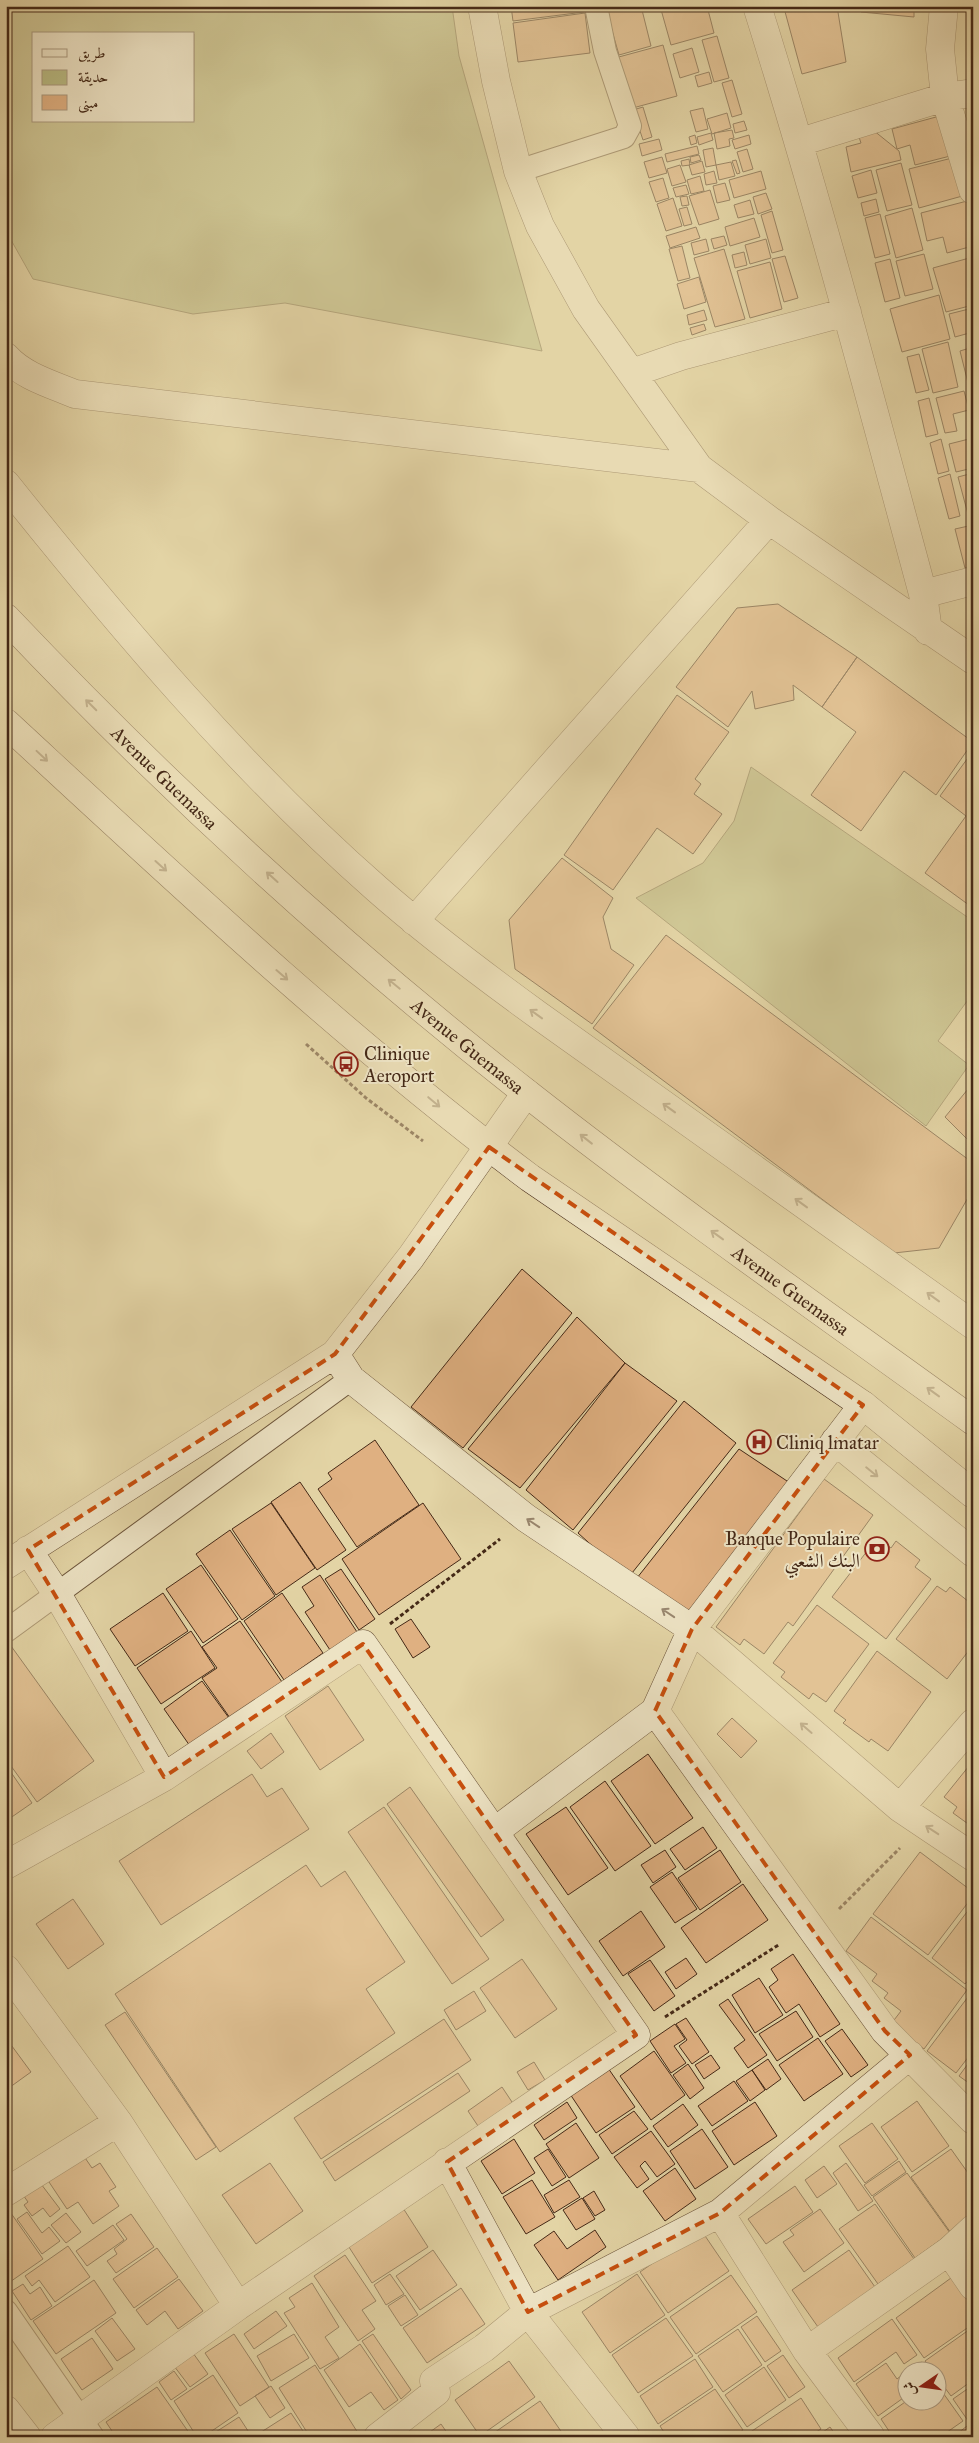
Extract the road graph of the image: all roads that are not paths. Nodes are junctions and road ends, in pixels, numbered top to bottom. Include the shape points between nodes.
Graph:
1 (482, 6) edge
2 (596, 6) edge
3 (757, 6) edge
4 (944, 6) edge
5 (973, 93) edge
6 (944, 97) junction
7 (800, 142) junction
8 (518, 171) junction
9 (973, 190) edge
10 (848, 312) junction
11 (6, 357) edge
12 (632, 374) junction
13 (699, 468) junction
14 (6, 484) edge
15 (769, 520) junction
16 (973, 581) edge
17 (923, 594) junction
18 (6, 618) edge
19 (928, 631) junction
20 (973, 660) edge
21 (6, 723) edge
22 (414, 921) junction
23 (526, 1093) junction
24 (489, 1147) junction
25 (973, 1325) edge
26 (335, 1354) junction
27 (352, 1379) junction
28 (863, 1405) junction
29 (973, 1421) edge
30 (835, 1441) junction
31 (973, 1494) edge
32 (973, 1553) edge
33 (17, 1558) edge
34 (57, 1594) junction
35 (692, 1629) junction
36 (6, 1631) edge
37 (655, 1711) junction
38 (973, 1723) edge
39 (164, 1777) junction
40 (900, 1808) junction
41 (494, 1832) junction
42 (973, 1857) edge
43 (6, 1866) edge
44 (6, 1969) edge
45 (910, 2055) junction
46 (973, 2120) edge
47 (118, 2122) junction
48 (447, 2162) junction
49 (6, 2192) edge
50 (720, 2213) junction
51 (973, 2229) edge
52 (948, 2251) junction
53 (973, 2286) edge
54 (238, 2306) junction
55 (6, 2311) edge
56 (528, 2312) junction
57 (807, 2351) junction
58 (6, 2410) edge
59 (86, 2427) edge
60 (27, 2437) edge
61 (55, 2437) edge
62 (378, 2437) edge
63 (626, 2437) edge
64 (871, 2437) edge

1 - 8 street
2 - 8 lane via 605,51 630,126 628,132 624,137
3 - 7 street
4 - 6 street via 940,50
5 - 6 street
6 - 7 street
6 - 9 street
7 - 10 street
8 - 12 street via 540,226 586,309
10 - 12 street via 681,356
10 - 17 street
11 - 13 street via 35,378 75,394
12 - 13 street
13 - 15 street
14 - 22 street via 233,749 333,849
15 - 19 street
15 - 22 street
16 - 17 street
17 - 19 street
23 -> 18 street, Avenue Guemassa via 362,958 207,818
19 - 20 street
21 -> 24 street via 284,977
25 -> 22 street via 538,1015
23 - 24 street
29 -> 23 street, Avenue Guemassa
24 - 26 street via 411,1257
24 - 28 street
26 - 27 street
26 - 33 street
27 - 34 lane
35 -> 27 street via 526,1518
28 - 30 street
28 - 31 street
30 -> 32 street
30 - 35 street
33 - 34 street
34 - 36 lane
34 - 39 street
35 - 37 street
40 -> 35 street
37 - 41 street
37 - 45 street via 885,2031
38 - 40 street
39 - 41 street via 363,1644
39 - 43 street
42 -> 40 street
41 - 48 street via 636,2035
44 - 47 street
45 - 46 street
45 - 50 street
47 - 49 street
47 - 54 street
48 - 54 street
48 - 56 street
50 - 56 street
50 - 57 street
51 - 52 street
52 - 53 street
52 - 57 street
54 - 59 street
55 - 59 lane
56 - 62 street via 484,2348 434,2381 436,2392
56 - 63 street
57 - 64 street
58 - 60 street
59 - 61 street

